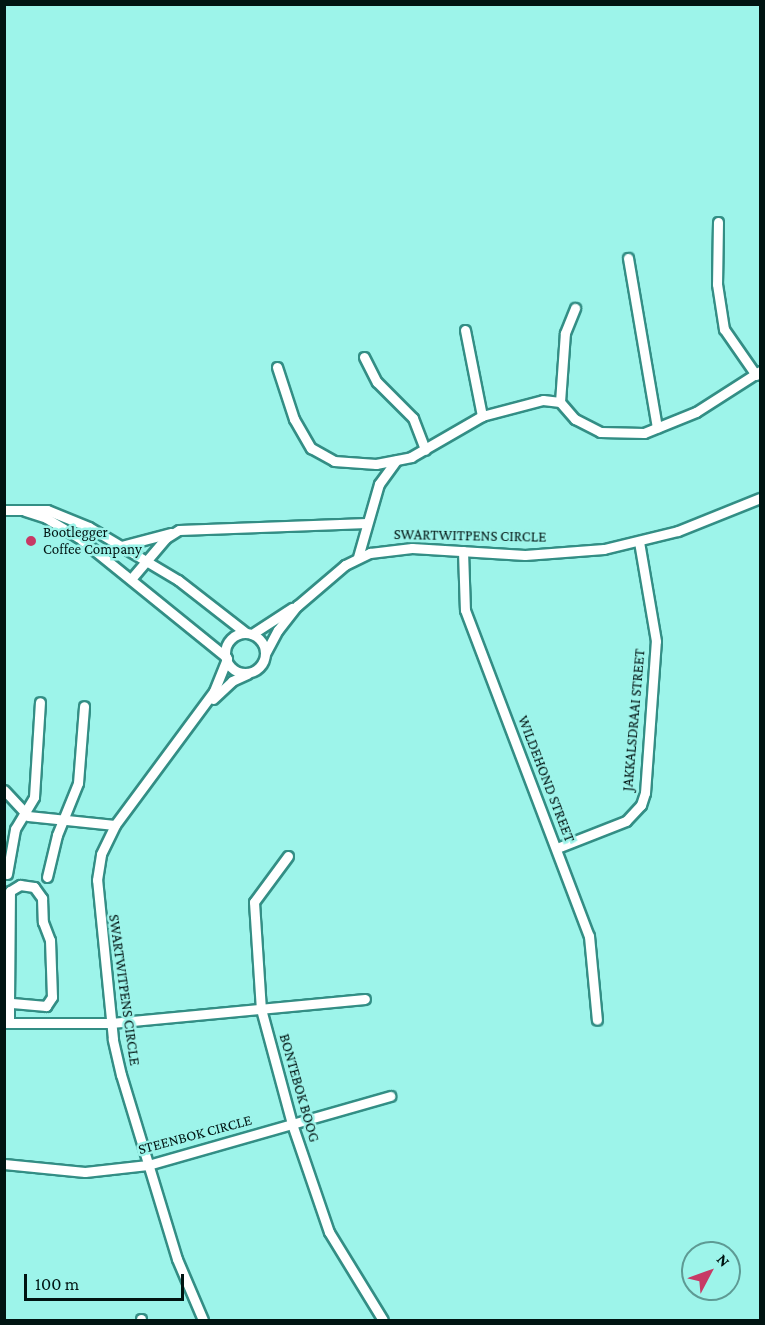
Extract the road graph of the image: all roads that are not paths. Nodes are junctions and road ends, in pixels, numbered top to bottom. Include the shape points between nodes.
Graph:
1 (718, 222) dead end
2 (628, 258) dead end
3 (575, 308) dead end
4 (465, 330) dead end
5 (364, 357) dead end
6 (277, 368) dead end
7 (758, 373) edge
8 (560, 402) junction
9 (482, 416) junction
10 (657, 428) junction
11 (425, 450) junction
12 (396, 461) junction
13 (760, 498) edge
14 (20, 509) junction
15 (4, 510) edge
16 (367, 524) junction
17 (179, 530) junction
18 (639, 542) junction
19 (121, 546) junction
20 (463, 551) junction
21 (358, 557) junction
22 (146, 560) junction
23 (131, 579) junction
24 (297, 606) junction
25 (249, 634) junction
26 (265, 654) junction
27 (226, 658) junction
28 (250, 672) junction
29 (40, 702) dead end
30 (84, 706) dead end
31 (197, 716) junction
32 (4, 790) edge
33 (25, 813) junction
34 (64, 820) junction
35 (115, 825) junction
36 (556, 848) junction
37 (288, 856) dead end
38 (7, 874) dead end
39 (47, 878) dead end
40 (365, 999) dead end
41 (9, 1003) junction
42 (261, 1009) junction
43 (597, 1020) dead end
44 (7, 1023) edge
45 (111, 1023) junction
46 (390, 1095) dead end
47 (292, 1124) junction
48 (4, 1164) edge
49 (148, 1165) junction
50 (203, 1320) edge
51 (383, 1320) edge

1 - 7 street via 717,284 723,329
2 - 10 street
3 - 8 street via 565,333
4 - 9 street
5 - 11 street via 377,382 413,418
6 - 12 street via 294,419 310,448 320,456 353,463
7 - 10 street via 696,412
8 - 9 street via 543,400
8 - 10 street via 575,419 600,432 644,433
9 - 11 street
11 - 12 street
12 - 16 street via 379,484
13 - 18 street, SWARTWITPENS CIRCLE via 699,524
14 - 15 street
14 - 19 street via 35,508 65,516
14 - 23 street via 59,525
16 - 17 street
16 - 21 street
17 - 19 street
17 - 22 street
18 - 20 street, SWARTWITPENS CIRCLE via 543,554
18 - 36 street, JAKKALSDRAAI STREET via 656,641 645,793 641,805 626,821
19 - 22 street
20 - 21 street, SWARTWITPENS CIRCLE via 396,548
20 - 36 street, WILDEHOND STREET via 465,610
21 - 24 street, SWARTWITPENS CIRCLE
22 - 23 street
22 - 25 street
23 - 27 street
24 - 25 street, SWARTWITPENS CIRCLE
24 - 26 street, SWARTWITPENS CIRCLE
25 - 26 street via 262,642
25 - 27 street via 229,642
26 - 28 street via 261,665
27 - 28 street via 239,672
27 - 31 street, SWARTWITPENS CIRCLE via 214,691
28 - 31 street, SWARTWITPENS CIRCLE via 228,684
29 - 33 street via 34,797
30 - 34 street via 78,783
31 - 35 street, SWARTWITPENS CIRCLE
32 - 33 street
33 - 34 street
33 - 38 street via 15,829
34 - 35 street
34 - 39 street
35 - 45 street, SWARTWITPENS CIRCLE via 101,854 96,880
36 - 43 street, WILDEHOND STREET via 589,936
37 - 42 street, BONTEBOK BOOG via 254,903
40 - 42 street
41 - 41 street via 10,891 20,885 34,887 42,898 43,922 50,940 52,997 46,1006
41 - 44 street
42 - 45 street
42 - 47 street, BONTEBOK BOOG
44 - 45 street
45 - 49 street, SWARTWITPENS CIRCLE via 121,1075
46 - 47 street, STEENBOK CIRCLE
47 - 49 street, STEENBOK CIRCLE
47 - 51 street, BONTEBOK BOOG via 335,1247
48 - 49 street, STEENBOK CIRCLE via 85,1172
49 - 50 street, SWARTWITPENS CIRCLE via 183,1276

